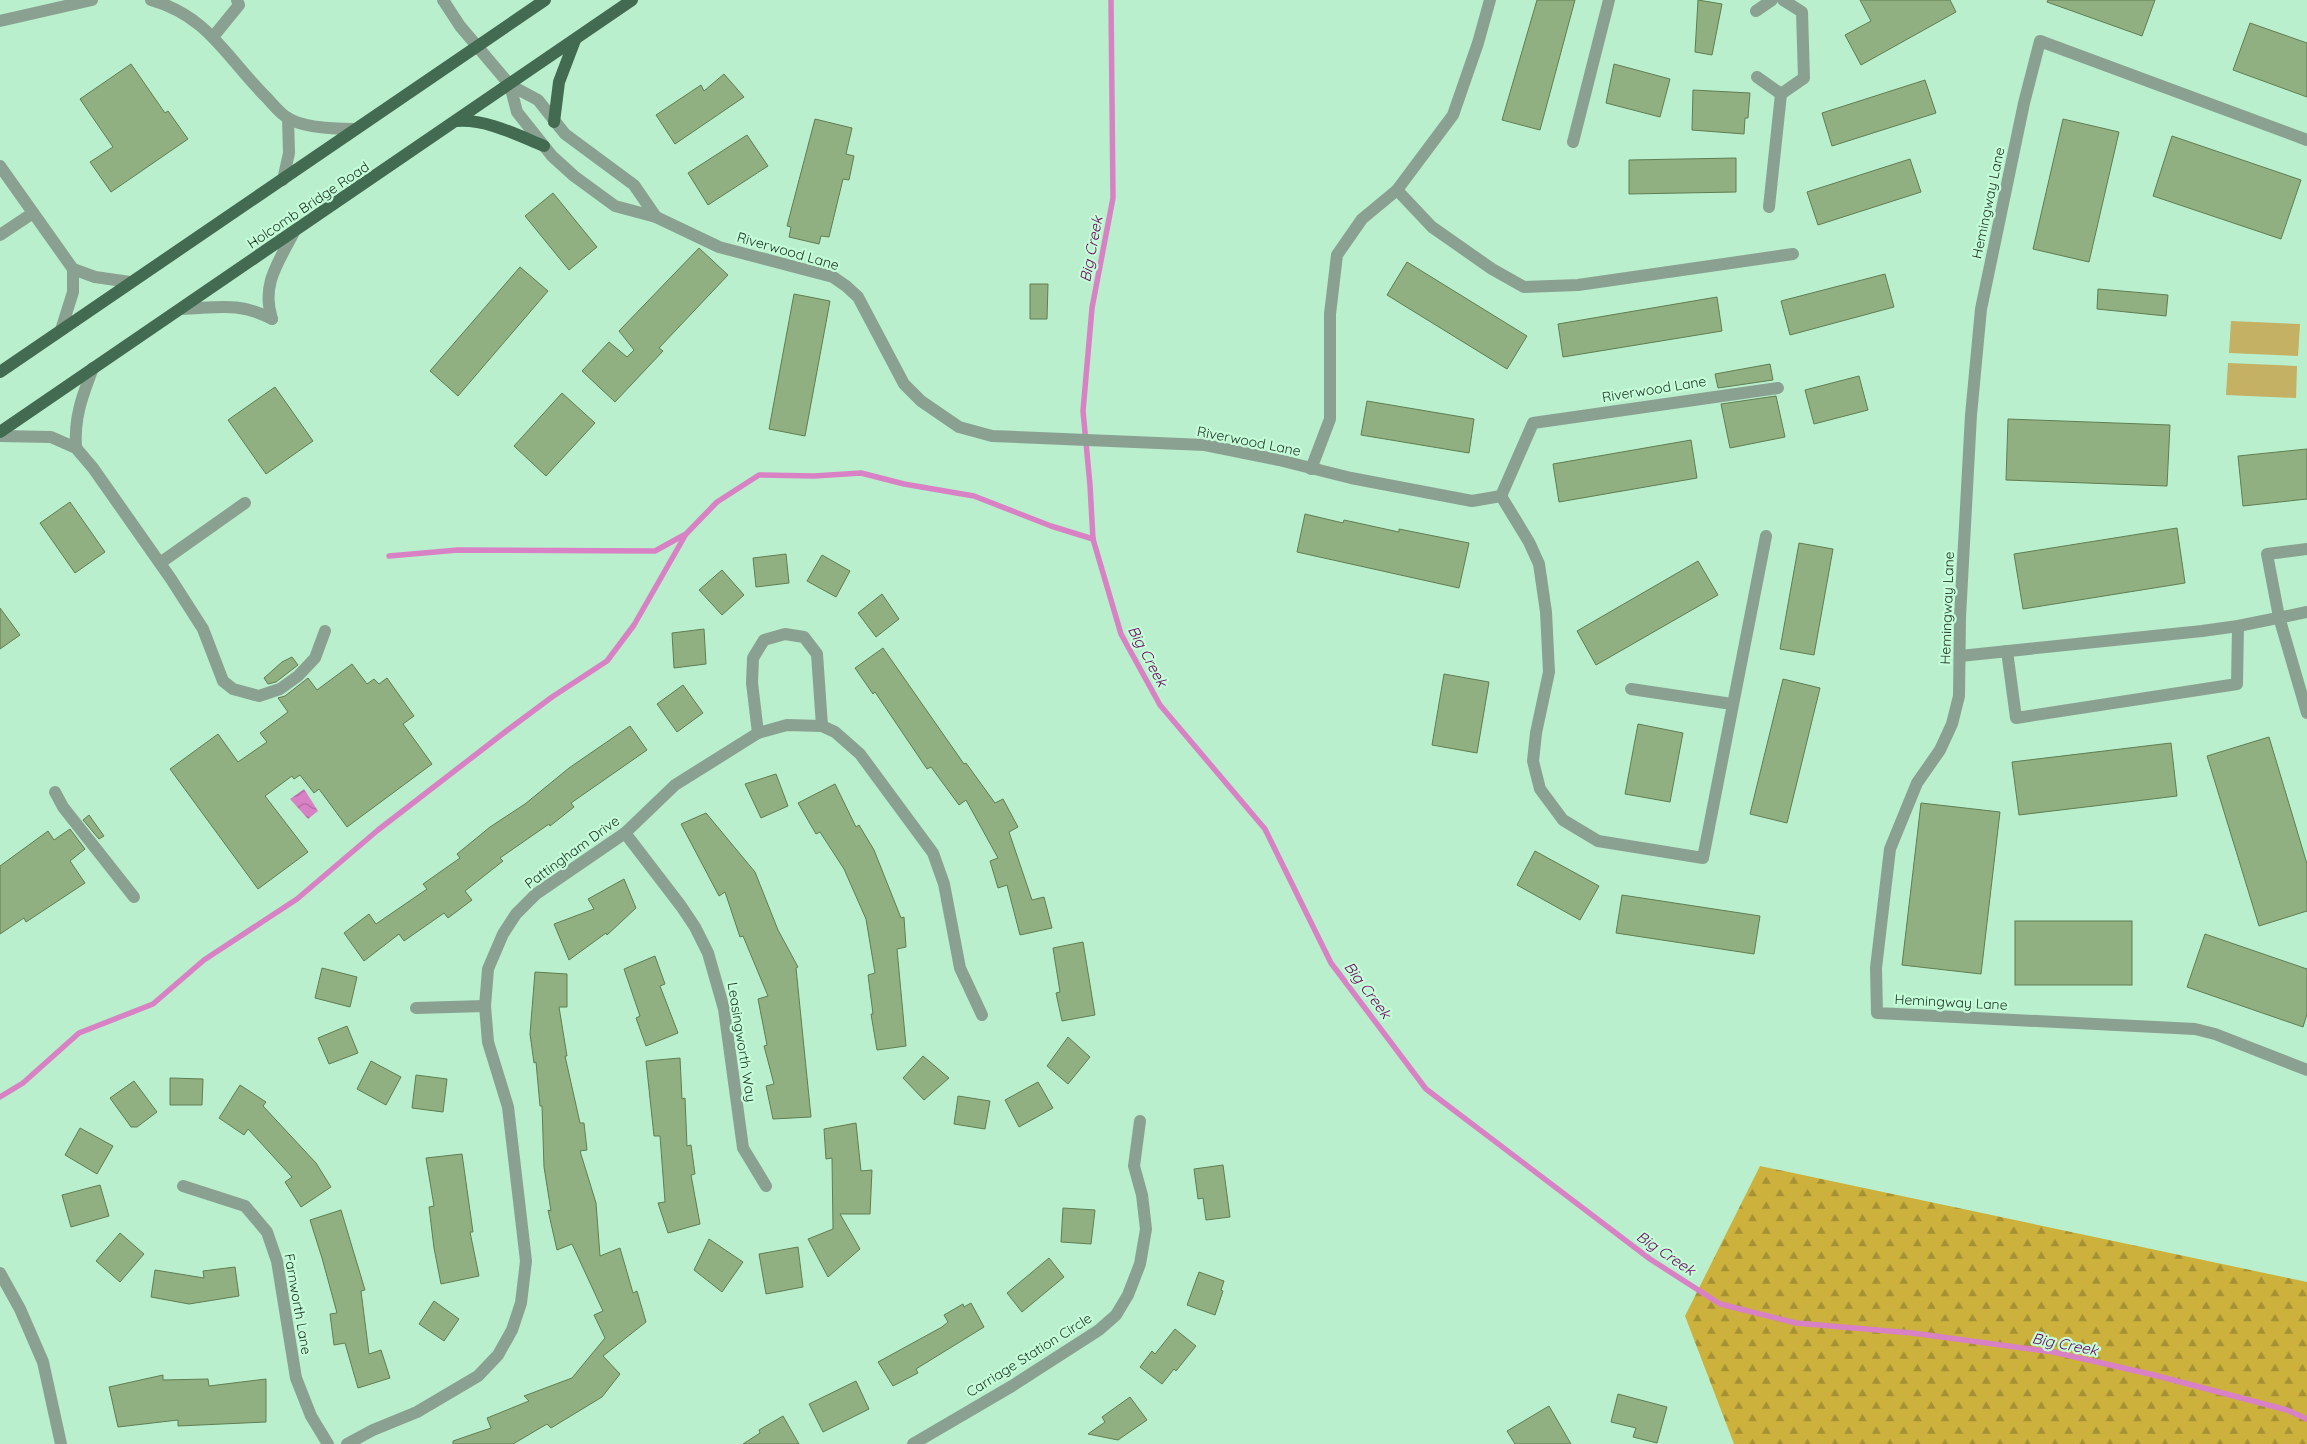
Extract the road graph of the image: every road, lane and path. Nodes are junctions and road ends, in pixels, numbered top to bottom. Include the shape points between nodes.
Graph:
1 (92, 0) edge
2 (151, 0) edge
3 (237, 0) edge
4 (443, 0) edge
5 (545, 0) edge
6 (632, 0) edge
7 (1490, 0) edge
8 (1609, 0) edge
9 (1772, 0) edge
10 (1783, 0) edge
11 (1756, 10) dead end
12 (0, 21) edge
13 (213, 37) junction
14 (575, 40) junction
15 (478, 46) junction
16 (1757, 77) dead end
17 (510, 85) junction
18 (1781, 94) junction
19 (288, 118) junction
20 (457, 121) junction
21 (554, 122) junction
22 (355, 130) junction
23 (2307, 140) edge
24 (1573, 142) dead end
25 (544, 146) junction
26 (0, 166) edge
27 (283, 180) junction
28 (1397, 190) junction
29 (1769, 207) dead end
30 (33, 213) junction
31 (656, 217) junction
32 (293, 234) junction
33 (0, 235) edge
34 (1793, 254) dead end
35 (73, 269) junction
36 (130, 282) junction
37 (181, 309) junction
38 (61, 330) junction
39 (93, 368) junction
40 (0, 372) edge
41 (1778, 388) dead end
42 (0, 434) edge
43 (76, 448) junction
44 (1311, 469) junction
45 (1501, 496) junction
46 (245, 503) dead end
47 (1766, 536) dead end
48 (2307, 549) edge
49 (160, 563) junction
50 (2307, 612) edge
51 (2279, 616) junction
52 (2238, 626) junction
53 (325, 631) dead end
54 (2007, 651) junction
55 (1960, 656) junction
56 (1631, 689) dead end
57 (1732, 704) junction
58 (2307, 713) edge
59 (822, 726) junction
60 (758, 732) junction
61 (55, 792) dead end
62 (625, 833) junction
63 (134, 897) dead end
64 (484, 1006) junction
65 (416, 1008) dead end
66 (982, 1015) dead end
67 (2307, 1070) edge
68 (1140, 1122) dead end
69 (183, 1186) dead end
70 (766, 1186) dead end
71 (0, 1273) edge
72 (61, 1444) edge
73 (328, 1444) edge
74 (347, 1444) edge
75 (913, 1444) edge

1 - 12 street
2 - 13 street via 183,12
3 - 13 street via 239,5
4 - 15 street
5 - 15 main road
6 - 14 main road, Holcomb Bridge Road
7 - 28 street via 1453,116
8 - 24 street
9 - 11 street
10 - 18 street via 1802,12 1804,78
13 - 19 street via 249,80
14 - 17 main road, Holcomb Bridge Road
14 - 21 main road via 559,82
15 - 17 street
15 - 22 main road
16 - 18 street
17 - 20 main road, Holcomb Bridge Road
17 - 21 street via 538,100
17 - 25 street, Riverwood Lane via 517,112
18 - 29 street
19 - 22 street
19 - 27 street via 289,153
20 - 25 main road via 492,126
20 - 32 main road, Holcomb Bridge Road
21 - 31 street via 579,146 634,185
22 - 27 main road
23 - 55 street, Hemingway Lane via 2040,41 2024,103 1982,309 1971,415
25 - 31 street, Riverwood Lane via 574,176 615,206
26 - 30 street
27 - 36 main road
28 - 34 street via 1432,227 1524,287 1578,285
28 - 44 street via 1362,218 1337,255 1330,314 1330,419
30 - 33 street
30 - 35 street
31 - 44 street, Riverwood Lane via 719,247 833,278 846,286 858,297 904,384 921,401 959,426 992,436 1205,445
32 - 37 main road, Holcomb Bridge Road
32 - 37 street via 268,288 272,320 236,306
35 - 36 street via 95,277
35 - 38 street via 72,292
36 - 38 main road
37 - 39 main road, Holcomb Bridge Road
38 - 40 main road
39 - 42 main road, Holcomb Bridge Road
39 - 43 street via 77,413
41 - 45 street, Riverwood Lane via 1533,423
42 - 43 street via 50,437
43 - 49 street
44 - 45 street, Riverwood Lane via 1472,501
45 - 57 street via 1539,564 1546,612 1549,672 1533,761 1540,789 1563,820 1598,841 1703,858
46 - 49 street
47 - 57 street
48 - 51 street via 2268,554
49 - 53 street via 204,629 223,681 233,688 260,696 280,689 315,658
50 - 51 street
51 - 52 street
51 - 58 street
52 - 54 street
52 - 54 street via 2237,684 2016,718
54 - 55 street
55 - 67 street, Hemingway Lane via 1959,696 1952,724 1940,750 1917,782 1890,849 1876,968 1877,1013 2195,1029
56 - 57 street
59 - 60 street, Pattingham Drive via 787,725
59 - 60 street via 818,654 804,637 785,634 764,640 753,658 752,683
59 - 66 street via 835,732 860,754 933,853 944,884 960,968
60 - 62 street, Pattingham Drive via 675,785
61 - 63 street via 63,807
62 - 64 street, Pattingham Drive via 536,894 516,914 503,934 488,969
62 - 70 street, Leasingworth Way via 670,890 708,953 724,1008 743,1148
64 - 65 street
64 - 74 street, Pattingham Drive via 488,1042 508,1107 526,1261 522,1303 498,1355 478,1376 417,1412
68 - 75 street, Carriage Station Circle via 1134,1166 1146,1229 1140,1264 1128,1295 1116,1314 1099,1330 1012,1386
69 - 73 street, Farnworth Lane via 245,1206 267,1232 277,1261 296,1378 311,1416
71 - 72 street via 43,1362

